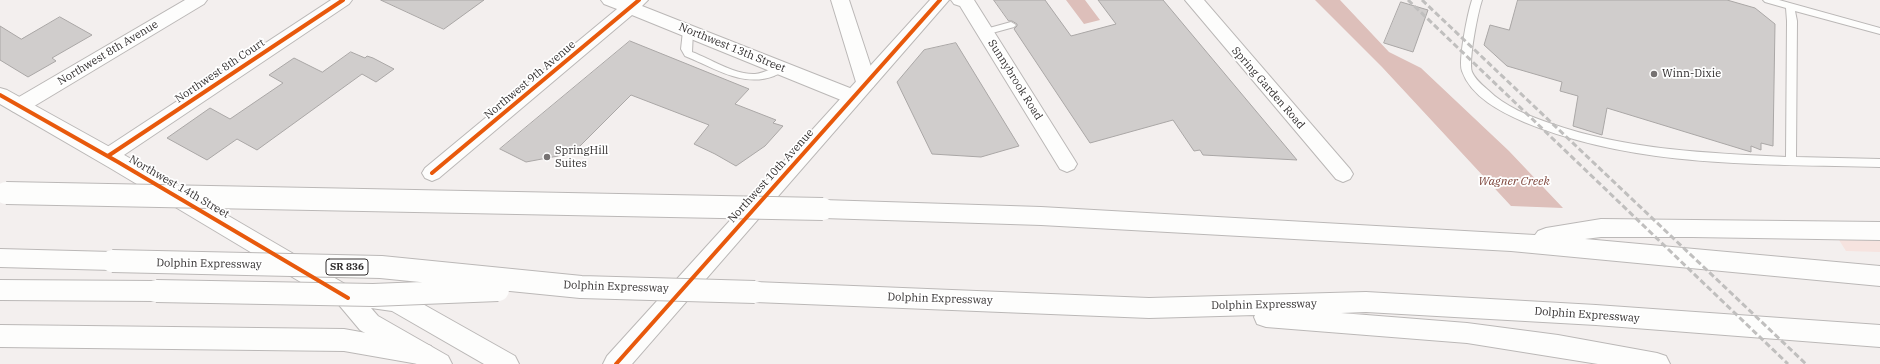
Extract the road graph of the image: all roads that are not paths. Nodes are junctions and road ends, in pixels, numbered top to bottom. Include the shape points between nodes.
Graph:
1 (198, 0) edge
2 (343, 0) edge
3 (610, 0) edge
4 (840, 0) edge
5 (940, 0) edge
6 (960, 0) edge
7 (1194, 0) edge
8 (1477, 0) edge
9 (1768, 0) edge
10 (634, 4) edge
11 (1790, 6) junction
12 (1011, 25) dead end
13 (1880, 31) edge
14 (984, 32) junction
15 (866, 82) junction
16 (0, 95) edge
17 (853, 97) junction
18 (18, 106) junction
19 (108, 156) junction
20 (1791, 161) junction
21 (1880, 163) edge
22 (1067, 164) dead end
23 (432, 173) dead end
24 (1343, 174) dead end
25 (3, 193) edge
26 (1880, 231) edge
27 (1511, 242) junction
28 (0, 258) edge
29 (1782, 266) junction
30 (1880, 269) edge
31 (1880, 276) edge
32 (581, 287) junction
33 (0, 290) edge
34 (348, 298) junction
35 (1149, 308) junction
36 (0, 336) edge
37 (1880, 336) edge
38 (430, 359) edge
39 (506, 364) edge
40 (616, 364) edge
41 (1657, 364) edge

1 - 18 street, Northwest 8th Avenue
2 - 19 street, Northwest 8th Court
3 - 10 street, Northwest 13th Street
4 - 15 street
5 - 15 main road, Northwest 10th Avenue
6 - 14 street, Sunnybrook Road via 966,2
7 - 24 street, Spring Garden Road
8 - 20 lane via 1466,66 1476,85 1499,106 1517,115 1589,140 1628,149 1717,158
9 - 11 lane
10 - 17 street, Northwest 13th Street via 688,31
10 - 23 street, Northwest 9th Avenue
11 - 13 lane
11 - 20 lane
12 - 14 lane
14 - 22 street, Sunnybrook Road
15 - 17 main road, Northwest 10th Avenue
16 - 18 main road, Northwest 14th Street
17 - 40 main road, Northwest 10th Avenue
18 - 19 main road, Northwest 14th Street
19 - 34 main road, Northwest 14th Street
20 - 21 lane
25 - 27 main road, bridge via 823,209 1057,217
26 - 27 main road via 1601,228
27 - 29 main road
28 - 32 main road, Dolphin Expressway / SR 836, bridge via 382,268
29 - 30 main road
29 - 31 main road
32 - 33 main road, bridge via 373,295
32 - 35 main road, Dolphin Expressway / SR 836, bridge
34 - 38 main road, Northwest 14th Street via 369,322
34 - 39 main road, Northwest 14th Street via 396,300
35 - 37 main road, Dolphin Expressway via 1366,302 1596,315
35 - 41 main road via 1467,332
36 - 38 main road via 344,340

